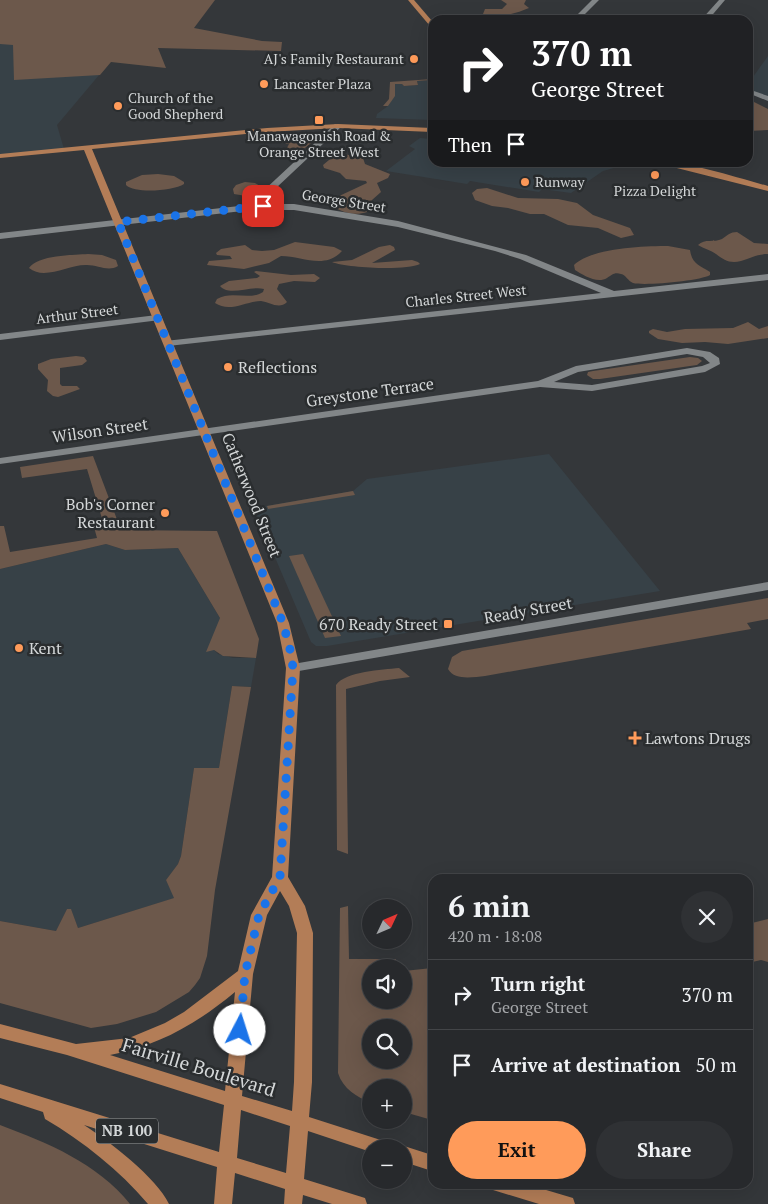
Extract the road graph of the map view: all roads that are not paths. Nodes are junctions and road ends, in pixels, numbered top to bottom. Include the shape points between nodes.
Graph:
1 (411, 0) edge
2 (596, 0) edge
3 (722, 0) edge
4 (580, 15) edge
5 (708, 15) edge
6 (428, 20) edge
7 (753, 93) edge
8 (768, 99) edge
9 (338, 126) junction
10 (428, 130) edge
11 (87, 147) junction
12 (0, 156) edge
13 (680, 167) edge
14 (768, 189) edge
15 (251, 207) junction
16 (118, 222) junction
17 (0, 236) edge
18 (768, 277) edge
19 (613, 294) junction
20 (157, 318) junction
21 (0, 337) edge
22 (168, 343) junction
23 (540, 384) junction
24 (204, 432) junction
25 (0, 461) edge
26 (768, 586) edge
27 (293, 668) junction
28 (280, 877) junction
29 (245, 974) junction
30 (0, 1031) edge
31 (67, 1048) junction
32 (0, 1091) edge
33 (27, 1100) junction
34 (233, 1101) junction
35 (300, 1122) junction
36 (362, 1141) edge
37 (412, 1157) edge
38 (428, 1162) edge
39 (227, 1163) junction
40 (295, 1184) junction
41 (516, 1189) edge
42 (160, 1204) edge
43 (223, 1204) edge
44 (293, 1204) edge
45 (358, 1204) edge
46 (566, 1204) edge

1 - 6 main road
2 - 4 street
3 - 5 street
7 - 8 street
9 - 10 main road
9 - 11 main road via 223,133
9 - 15 street
11 - 12 main road
11 - 16 main road, Catherwood Street
13 - 14 main road
15 - 16 street, George Street
15 - 19 street, George Street via 294,207 412,227 516,254
16 - 17 street, George Street
16 - 20 main road, Catherwood Street
18 - 19 street, Charles Street West
19 - 22 street, Charles Street West
20 - 21 street, Arthur Street
20 - 22 main road, Catherwood Street
22 - 24 main road, Catherwood Street
23 - 23 street, Greystone Terrace via 592,388 705,369 715,364 715,360 706,354 687,351 576,369
23 - 24 street, Greystone Terrace
24 - 25 street, Wilson Street
24 - 27 main road, Catherwood Street via 283,623
26 - 27 street, Ready Street
27 - 28 main road, Catherwood Street
28 - 29 main road, Catherwood Street via 259,915
28 - 35 main road via 297,906 306,933
29 - 31 main road via 191,1018 167,1031 110,1047 92,1050
29 - 34 main road, Catherwood Street
30 - 31 main road, Fairville Boulevard
31 - 34 main road, Fairville Boulevard
32 - 33 main road, NB 100
33 - 39 main road, NB 100
33 - 42 main road via 94,1140
34 - 35 main road, Fairville Boulevard
34 - 39 main road, Catherwood Street
35 - 36 main road, Fairville Boulevard
35 - 40 main road
37 - 38 main road
39 - 40 main road, NB 100
39 - 43 main road, Catherwood Street
40 - 44 main road
40 - 45 main road, NB 100
41 - 46 main road

